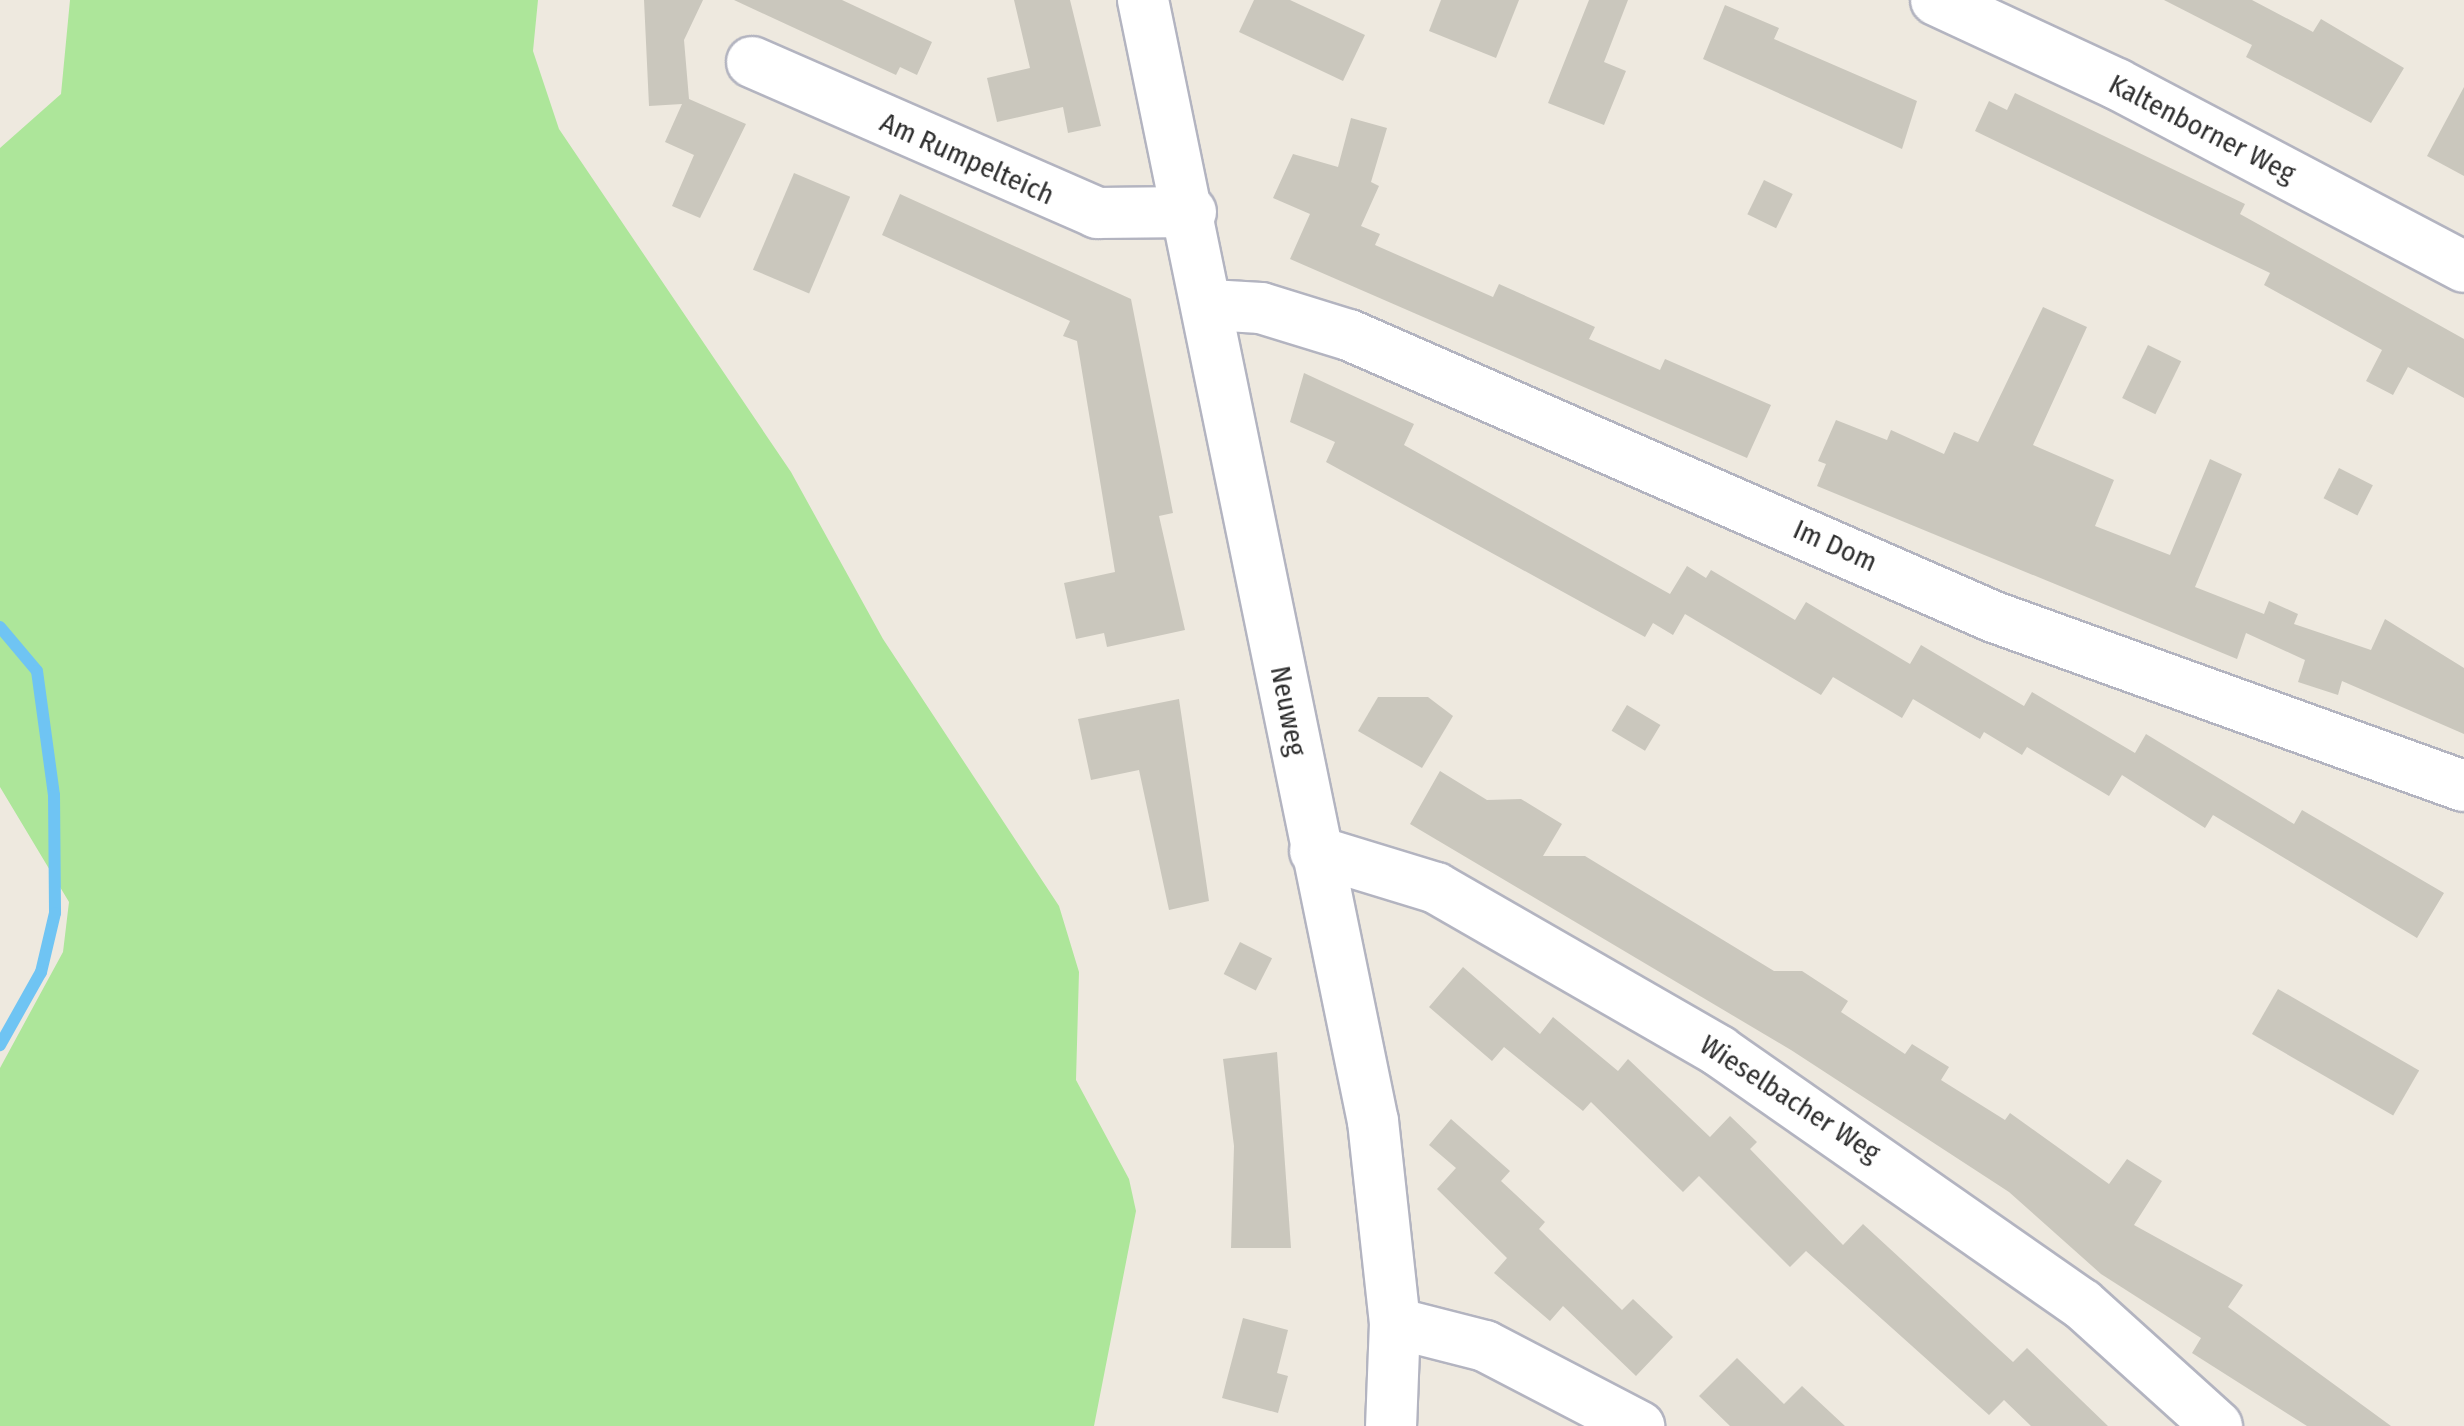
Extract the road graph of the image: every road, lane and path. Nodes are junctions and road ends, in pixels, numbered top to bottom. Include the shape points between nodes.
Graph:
1 (1143, 0) edge
2 (1936, 0) edge
3 (752, 62) dead end
4 (1190, 212) junction
5 (2464, 267) edge
6 (1210, 305) junction
7 (2464, 786) edge
8 (1315, 851) junction
9 (1396, 1323) junction
10 (1391, 1426) edge
11 (1638, 1426) edge
12 (2217, 1426) edge

1 - 4 street, Neuweg
2 - 5 street, Kaltenborner Weg via 2117,84
3 - 4 street, Am Rumpelteich via 1098,213
4 - 6 street, Neuweg
6 - 7 street, Im Dom via 1261,308 1349,335 1994,617
6 - 8 street, Neuweg
8 - 9 street, Neuweg via 1373,1121
8 - 12 street, Wieselbacher Weg via 1436,888 1719,1050 2082,1304
9 - 10 street, Neuweg
9 - 11 street via 1485,1346

